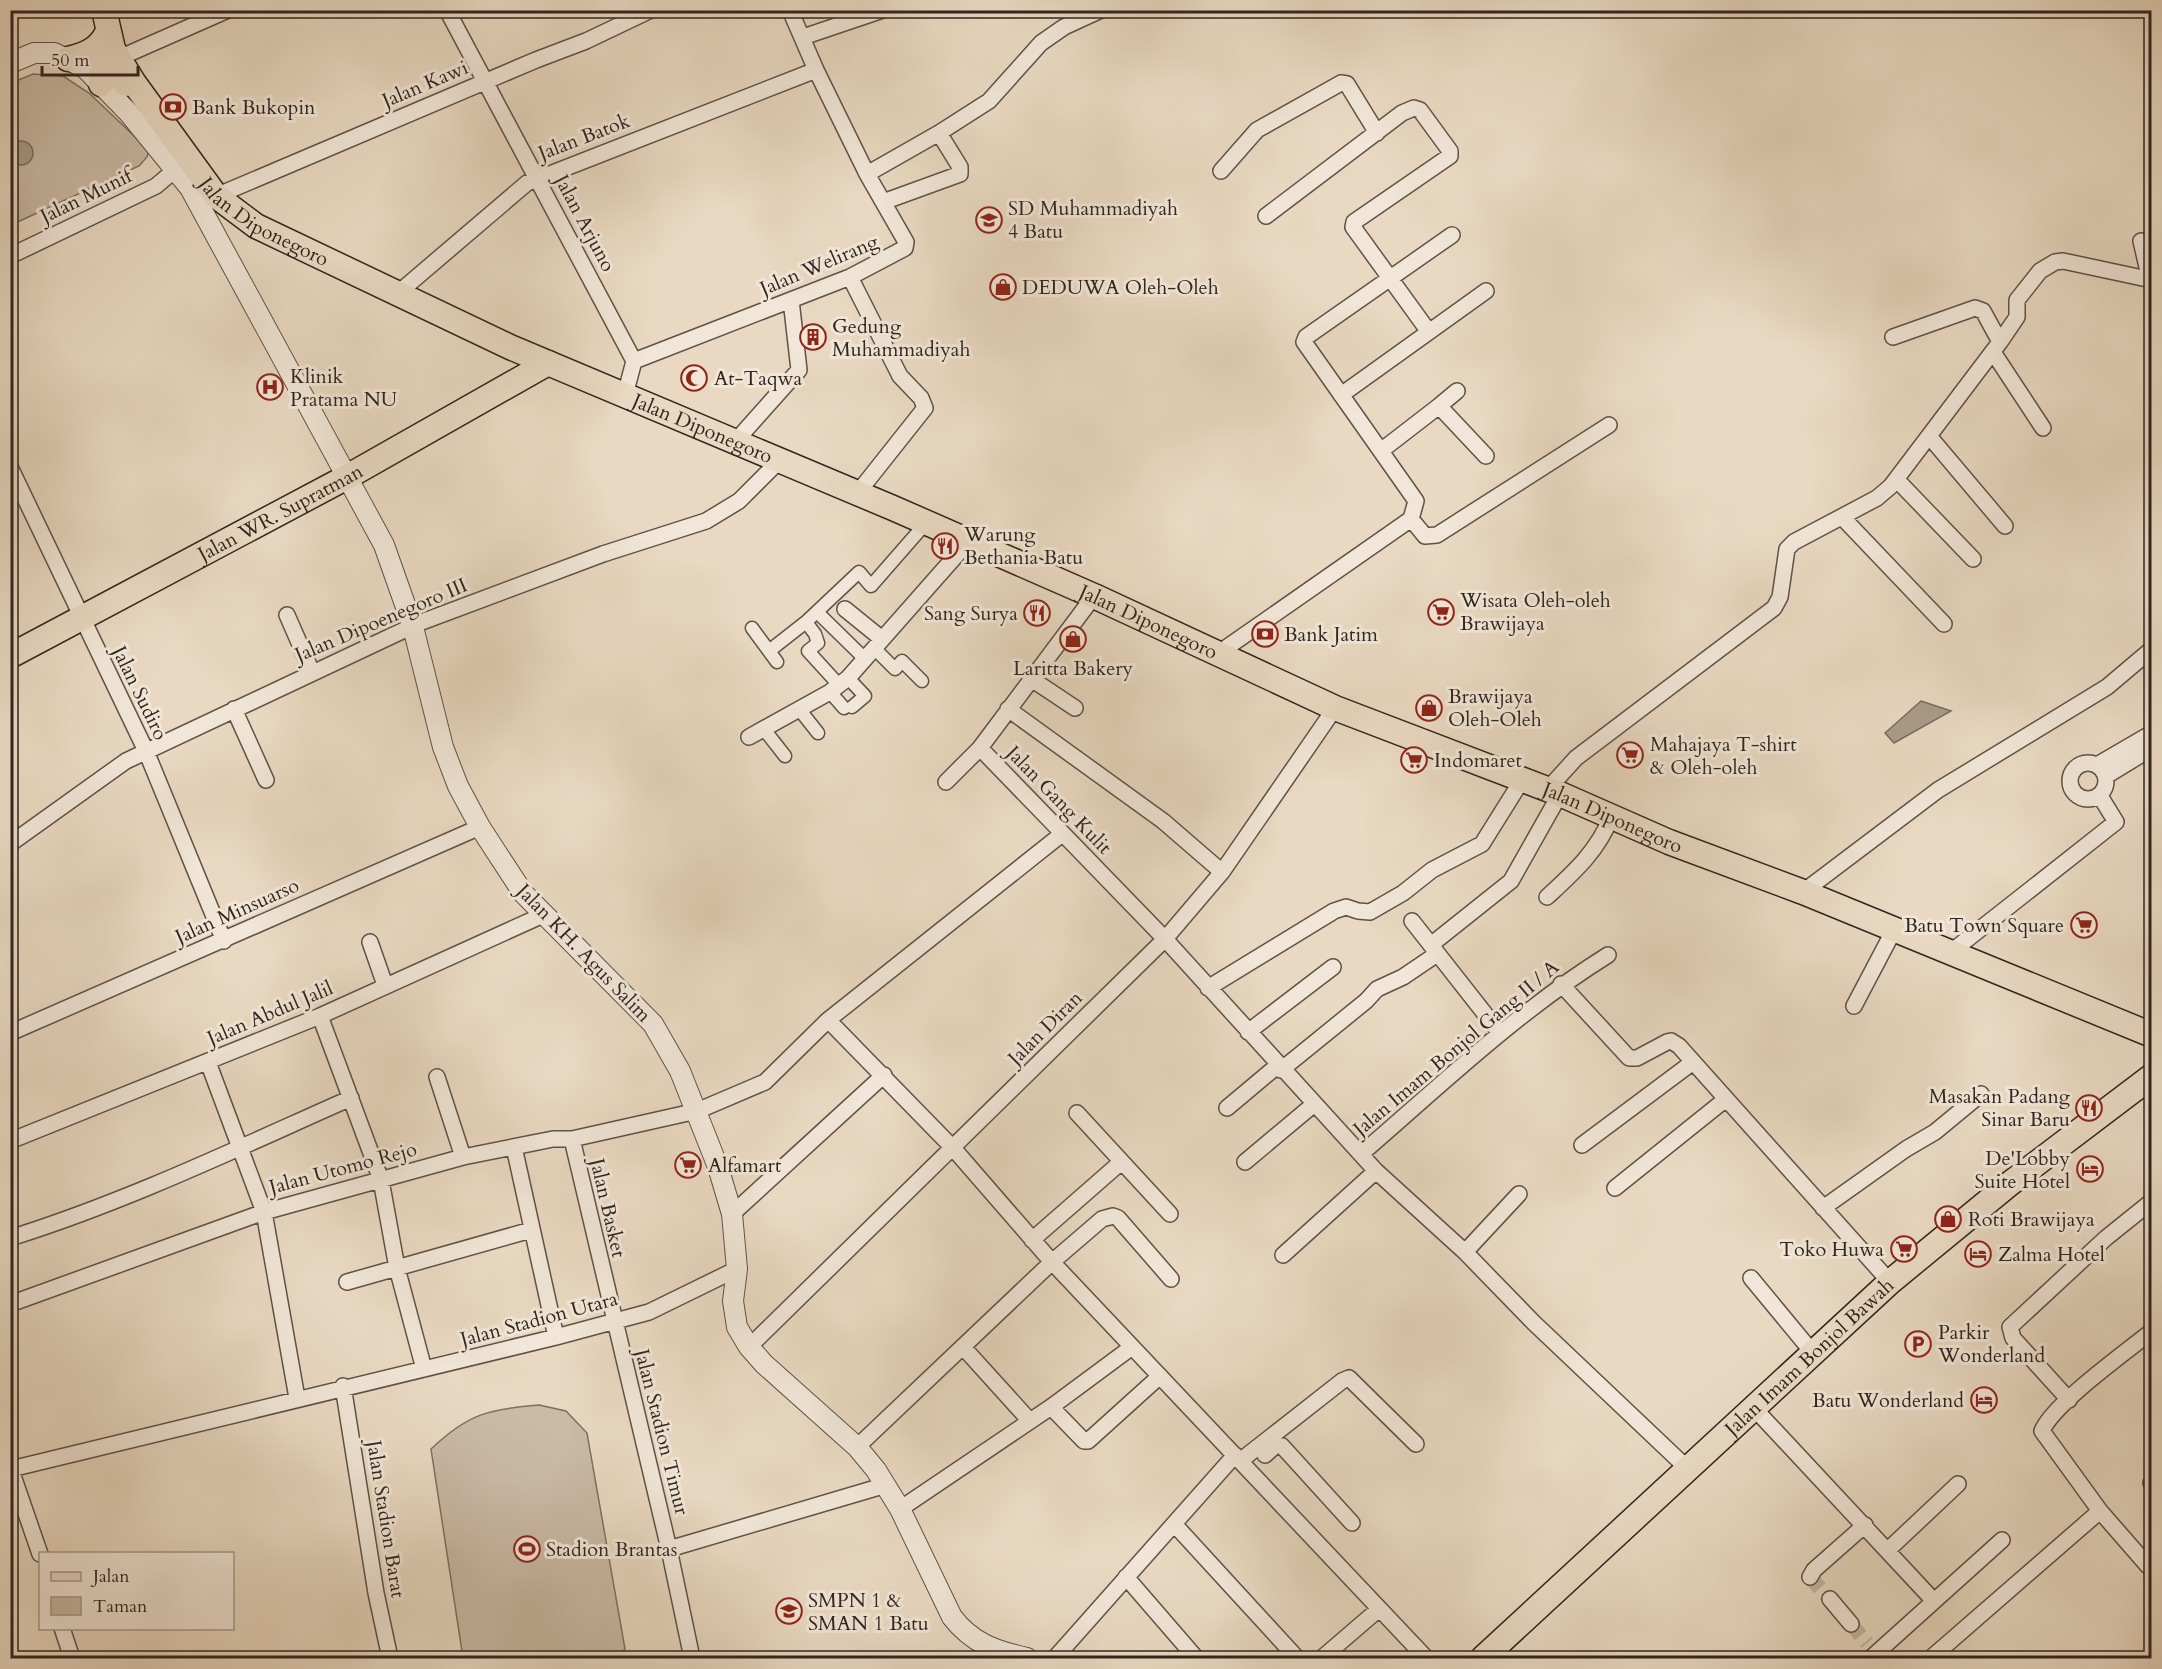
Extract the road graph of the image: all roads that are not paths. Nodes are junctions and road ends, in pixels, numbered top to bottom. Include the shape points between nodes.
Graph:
1 (228, 10) edge
2 (447, 10) edge
3 (651, 10) edge
4 (790, 10) edge
5 (884, 10) edge
6 (1101, 10) edge
7 (106, 22) edge
8 (803, 37) junction
9 (119, 58) junction
10 (68, 59) junction
11 (10, 63) edge
12 (816, 70) junction
13 (486, 81) junction
14 (101, 84) junction
15 (136, 86) junction
16 (939, 133) junction
17 (1377, 133) junction
18 (180, 161) junction
19 (1221, 171) dead end
20 (867, 174) junction
21 (538, 177) junction
22 (216, 196) junction
23 (883, 202) junction
24 (1266, 216) dead end
25 (1452, 235) dead end
26 (2141, 241) dead end
27 (10, 256) edge
28 (850, 277) junction
29 (1391, 279) junction
30 (2151, 280) edge
31 (1486, 291) dead end
32 (397, 294) junction
33 (791, 300) junction
34 (1429, 332) junction
35 (1893, 337) dead end
36 (510, 347) junction
37 (1996, 347) junction
38 (634, 362) junction
39 (548, 363) junction
40 (498, 390) junction
41 (1457, 391) dead end
42 (625, 395) junction
43 (1341, 395) junction
44 (1439, 406) junction
45 (1609, 425) dead end
46 (2043, 428) dead end
47 (1929, 436) junction
48 (734, 443) junction
49 (1382, 450) junction
50 (1486, 456) dead end
51 (778, 462) junction
52 (10, 467) edge
53 (347, 477) junction
54 (1897, 480) junction
55 (856, 495) junction
56 (1842, 517) junction
57 (1412, 519) junction
58 (926, 523) junction
59 (2005, 526) dead end
60 (968, 542) junction
61 (1973, 559) dead end
62 (1094, 597) junction
63 (846, 609) dead end
64 (817, 612) junction
65 (287, 615) dead end
66 (81, 619) junction
67 (806, 622) junction
68 (1944, 624) dead end
69 (413, 627) junction
70 (752, 628) dead end
71 (874, 649) junction
72 (2151, 649) edge
73 (769, 651) junction
74 (1216, 655) junction
75 (10, 656) edge
76 (777, 662) dead end
77 (312, 672) junction
78 (1030, 678) junction
79 (922, 681) dead end
80 (839, 685) junction
81 (1075, 708) dead end
82 (1335, 708) junction
83 (234, 709) junction
84 (1008, 709) junction
85 (799, 710) junction
86 (763, 728) junction
87 (818, 733) dead end
88 (2151, 733) edge
89 (749, 737) dead end
90 (980, 748) junction
91 (2151, 748) edge
92 (146, 752) junction
93 (785, 756) dead end
94 (2102, 770) junction
95 (266, 780) dead end
96 (1522, 780) junction
97 (946, 782) dead end
98 (1553, 792) junction
99 (2097, 797) junction
100 (1611, 817) junction
101 (480, 827) junction
102 (1062, 834) junction
103 (10, 844) edge
104 (1222, 872) junction
105 (1803, 892) junction
106 (1547, 897) dead end
107 (543, 915) junction
108 (1412, 921) dead end
109 (1894, 930) junction
110 (1165, 939) junction
111 (224, 941) junction
112 (370, 942) dead end
113 (1437, 947) junction
114 (1951, 952) junction
115 (1608, 954) dead end
116 (1333, 967) dead end
117 (1561, 984) junction
118 (385, 985) junction
119 (1208, 988) junction
120 (1854, 1006) dead end
121 (320, 1016) junction
122 (828, 1020) junction
123 (1248, 1032) junction
124 (1500, 1032) junction
125 (10, 1033) edge
126 (2151, 1035) edge
127 (208, 1062) junction
128 (1693, 1062) junction
129 (1279, 1068) junction
130 (884, 1075) junction
131 (2151, 1076) edge
132 (437, 1077) dead end
133 (1981, 1094) dead end
134 (351, 1098) junction
135 (1726, 1099) junction
136 (1313, 1105) junction
137 (1227, 1108) dead end
138 (697, 1111) junction
139 (1077, 1113) dead end
140 (572, 1139) junction
141 (10, 1141) edge
142 (1582, 1145) dead end
143 (514, 1147) junction
144 (238, 1148) junction
145 (953, 1148) junction
146 (1361, 1155) junction
147 (463, 1157) junction
148 (1245, 1162) dead end
149 (1120, 1163) junction
150 (1376, 1171) junction
151 (381, 1180) junction
152 (1615, 1188) dead end
153 (1519, 1194) dead end
154 (2151, 1201) edge
155 (1823, 1208) junction
156 (264, 1212) junction
157 (732, 1214) junction
158 (1170, 1214) dead end
159 (531, 1230) junction
160 (10, 1238) edge
161 (1032, 1240) junction
162 (1465, 1252) junction
163 (1283, 1255) dead end
164 (1052, 1262) junction
165 (397, 1268) junction
166 (737, 1269) junction
167 (1751, 1278) dead end
168 (1172, 1279) dead end
169 (347, 1281) dead end
170 (1890, 1282) junction
171 (10, 1304) edge
172 (614, 1321) junction
173 (2151, 1331) edge
174 (556, 1337) junction
175 (749, 1347) junction
176 (963, 1347) junction
177 (1131, 1347) junction
178 (1813, 1353) junction
179 (424, 1369) junction
180 (1160, 1376) junction
181 (343, 1386) junction
182 (297, 1398) junction
183 (2069, 1400) junction
184 (1051, 1407) junction
185 (1753, 1407) junction
186 (1030, 1421) junction
187 (1416, 1444) dead end
188 (857, 1447) junction
189 (1241, 1462) junction
190 (11, 1468) edge
191 (1688, 1469) junction
192 (1958, 1484) dead end
193 (886, 1485) junction
194 (900, 1509) junction
195 (2100, 1511) junction
196 (1352, 1523) dead end
197 (1175, 1525) junction
198 (1865, 1525) junction
199 (2002, 1540) dead end
200 (669, 1549) junction
201 (1888, 1549) junction
202 (39, 1552) edge
203 (2151, 1566) edge
204 (1810, 1577) dead end
205 (1126, 1578) junction
206 (1830, 1599) tunnel mouth
207 (1934, 1601) junction
208 (1379, 1609) junction
209 (1851, 1624) tunnel mouth
210 (62, 1630) edge
211 (1872, 1652) edge
212 (991, 1654) edge
213 (72, 1659) edge
214 (390, 1659) edge
215 (692, 1659) edge
216 (1027, 1659) edge
217 (1055, 1659) edge
218 (1196, 1659) edge
219 (1297, 1659) edge
220 (1322, 1659) edge
221 (1426, 1659) edge
222 (1483, 1659) edge
223 (1930, 1659) edge

1 - 9 street
2 - 13 street, Jalan Arjuno
3 - 13 street, Jalan Kawi
4 - 8 street, Jalan Welirang
5 - 8 street
6 - 16 street via 1041,43 989,101
7 - 9 main road
7 - 10 main road via 91,51
8 - 12 street, Jalan Welirang
9 - 15 main road
10 - 11 street via 54,53 34,53
10 - 14 street, Jalan KH. Agus Salim via 86,68
12 - 20 street, Jalan Welirang
12 - 21 street, Jalan Batok
13 - 21 street, Jalan Arjuno
13 - 22 street, Jalan Kawi
14 - 15 main road via 102,68 108,64 126,84
14 - 18 street, Jalan KH. Agus Salim
15 - 18 main road, Jalan Diponegoro
16 - 20 street
16 - 23 street via 960,167 960,174
17 - 19 street via 1347,84 1341,83 1257,130
17 - 24 street
17 - 29 street via 1402,113 1417,108 1450,151 1446,161 1354,222 1354,231
18 - 22 main road, Jalan Diponegoro
18 - 27 street, Jalan Munif via 156,186
18 - 53 street, Jalan KH. Agus Salim
20 - 23 street, Jalan Welirang
21 - 32 street, Jalan Batok via 518,189
21 - 38 street, Jalan Arjuno
22 - 32 main road, Jalan Diponegoro via 256,226
23 - 28 street, Jalan Welirang via 906,242 905,248
25 - 29 street
26 - 30 street
28 - 33 street, Jalan Welirang
28 - 55 street via 900,376 921,398 925,408
29 - 34 street
29 - 43 street via 1306,337 1304,342
30 - 37 street via 2055,262 2040,271 2017,300 2017,317
31 - 34 street
32 - 36 main road, Jalan Diponegoro
33 - 38 street, Jalan Welirang
33 - 48 street via 799,370
34 - 43 street
35 - 37 street via 1975,308 1983,311
36 - 39 main road, Jalan Diponegoro
36 - 40 main road via 510,360
37 - 46 street
37 - 47 street
38 - 42 street
39 - 40 main road, Jalan WR. Supratman
39 - 42 main road, Jalan Diponegoro
40 - 53 main road, Jalan WR. Supratman
41 - 44 street
42 - 48 main road, Jalan Diponegoro
43 - 49 street
44 - 49 street
44 - 50 street
45 - 57 street via 1437,535 1425,536
47 - 54 street
47 - 59 street
48 - 51 main road, Jalan Diponegoro
49 - 57 street via 1416,501
51 - 55 main road, Jalan Diponegoro
51 - 69 street, Jalan Dipoenegoro III via 739,501 706,520 603,554
52 - 66 street, Jalan Sudiro
53 - 66 main road, Jalan WR. Supratman
53 - 69 street, Jalan KH. Agus Salim via 384,545
54 - 56 street via 1877,498
54 - 61 street
55 - 58 main road, Jalan Diponegoro
56 - 68 street
56 - 98 street via 1786,549 1780,597 1774,608 1576,758
57 - 74 street
58 - 60 main road, Jalan Diponegoro
58 - 64 street via 871,586 859,572
60 - 62 main road, Jalan Diponegoro
60 - 71 street
62 - 74 main road, Jalan Diponegoro
62 - 78 street, Jalan Gang Kulit
63 - 71 street
64 - 67 street
64 - 71 street
65 - 77 street
66 - 75 main road, Jalan WR. Supratman
66 - 92 street, Jalan Sudiro
67 - 73 street
67 - 80 street via 818,643 808,651
69 - 77 street, Jalan Dipoenegoro III
69 - 101 street, Jalan KH. Agus Salim via 443,747
70 - 73 street
71 - 79 street via 895,669 902,661
71 - 80 street
72 - 105 street via 2107,687 1938,789
73 - 76 street
74 - 82 main road, Jalan Diponegoro
77 - 83 street, Jalan Dipoenegoro III
78 - 81 street
78 - 84 street, Jalan Gang Kulit
80 - 80 street via 865,696 848,708
80 - 85 street
82 - 96 main road, Jalan Diponegoro
82 - 104 street, Jalan Diran
83 - 92 street, Jalan Dipoenegoro III
83 - 95 street
84 - 90 street, Jalan Gang Kulit
84 - 104 street via 1163,821
85 - 86 street
85 - 87 street
86 - 89 street
86 - 93 street
88 - 94 street
90 - 97 street
90 - 102 street, Jalan Gang Kulit
91 - 94 street
92 - 103 street, Jalan Dipoenegoro III via 126,761
92 - 111 street, Jalan Sudiro
94 - 99 street via 2107,783
94 - 99 street via 2083,764 2070,779 2070,787 2080,798
96 - 98 main road, Jalan Diponegoro
96 - 119 street via 1482,844 1432,870 1370,912 1346,907 1334,911
98 - 100 main road, Jalan Diponegoro
98 - 113 street via 1511,881
99 - 114 street via 2116,820
100 - 105 main road, Jalan Diponegoro
100 - 106 street via 1603,837
101 - 107 street, Jalan KH. Agus Salim via 523,893
101 - 111 street, Jalan Minsuarso
102 - 110 street, Jalan Gang Kulit
102 - 122 street, Jalan Utomo Rejo
104 - 110 street, Jalan Diran
105 - 109 main road, Jalan Diponegoro
107 - 118 street, Jalan Abdul Jalil
107 - 138 street, Jalan KH. Agus Salim via 653,1024
108 - 113 street
109 - 114 main road, Jalan Diponegoro
109 - 120 street
110 - 119 street, Jalan Gang Kulit
110 - 145 street, Jalan Diran
111 - 125 street, Jalan Minsuarso
112 - 118 street
113 - 124 street
113 - 129 street via 1403,977 1373,992
114 - 126 main road, Jalan Diponegoro
115 - 117 street, Jalan Imam Bonjol Gang II / A
116 - 123 street
117 - 124 street, Jalan Imam Bonjol Gang II / A
117 - 128 street via 1629,1058 1637,1058 1671,1041
118 - 121 street, Jalan Abdul Jalil
119 - 123 street, Jalan Gang Kulit
121 - 127 street, Jalan Abdul Jalil
121 - 134 street
122 - 130 street
122 - 138 street, Jalan Utomo Rejo via 765,1082
123 - 129 street, Jalan Gang Kulit
124 - 146 street, Jalan Imam Bonjol Gang II / A
127 - 141 street, Jalan Abdul Jalil
127 - 144 street
128 - 135 street
128 - 142 street
129 - 136 street, Jalan Gang Kulit
129 - 137 street
130 - 145 street
130 - 157 street
131 - 170 main road, Jalan Imam Bonjol Bawah via 2008,1185
132 - 147 street
133 - 155 street via 1958,1116
134 - 144 street
134 - 151 street
135 - 152 street
135 - 155 street
136 - 146 street, Jalan Gang Kulit
136 - 148 street
138 - 140 street, Jalan Utomo Rejo
138 - 157 street, Jalan KH. Agus Salim
139 - 149 street
140 - 143 street, Jalan Utomo Rejo
140 - 172 street, Jalan Basket
143 - 147 street, Jalan Utomo Rejo
143 - 159 street
144 - 156 street
144 - 160 street via 146,1191
145 - 161 street
145 - 175 street, Jalan Diran
146 - 150 street, Jalan Gang Kulit
147 - 151 street, Jalan Utomo Rejo
149 - 158 street
149 - 161 street
150 - 162 street, Jalan Gang Kulit
150 - 163 street
151 - 156 street, Jalan Utomo Rejo
151 - 165 street
153 - 162 street
154 - 183 street via 2010,1327 2013,1338
155 - 170 street
156 - 171 street, Jalan Utomo Rejo
156 - 182 street
157 - 166 street, Jalan KH. Agus Salim
159 - 165 street
159 - 174 street
161 - 164 street
162 - 191 street, Jalan Gang Kulit
164 - 168 street via 1102,1219 1113,1216
164 - 176 street
164 - 177 street
165 - 169 street
165 - 179 street
166 - 172 street, Jalan Stadion Utara via 667,1304
166 - 175 street, Jalan KH. Agus Salim via 733,1301 737,1327
167 - 178 street
170 - 178 main road, Jalan Imam Bonjol Bawah
172 - 174 street, Jalan Stadion Utara
172 - 200 street, Jalan Stadion Timur
173 - 183 street
174 - 179 street, Jalan Stadion Utara
175 - 188 street, Jalan KH. Agus Salim
176 - 186 street
176 - 188 street
177 - 180 street
177 - 184 street
178 - 185 main road, Jalan Imam Bonjol Bawah
179 - 181 street, Jalan Stadion Utara
180 - 184 street via 1088,1442
180 - 189 street
181 - 182 street, Jalan Stadion Utara
181 - 214 street, Jalan Stadion Barat
182 - 190 street, Jalan Stadion Utara
183 - 195 street via 2042,1431
184 - 186 street
185 - 191 main road, Jalan Imam Bonjol Bawah
185 - 198 street
186 - 194 street
187 - 189 street via 1349,1378
188 - 193 street, Jalan KH. Agus Salim
189 - 196 street via 1278,1444
189 - 197 street
189 - 208 street
190 - 202 street
191 - 222 main road, Jalan Imam Bonjol Bawah
192 - 201 street
193 - 194 street, Jalan KH. Agus Salim
193 - 200 street
194 - 212 street, Jalan KH. Agus Salim via 952,1617
195 - 203 street
195 - 223 street
197 - 205 street
197 - 219 street
198 - 201 street
198 - 204 street
199 - 207 street
200 - 215 street, Jalan Stadion Timur
201 - 207 street
205 - 217 street
205 - 218 street
206 - 209 street
207 - 211 street
208 - 220 street
208 - 221 street
210 - 213 street
212 - 216 street, Jalan KH. Agus Salim

